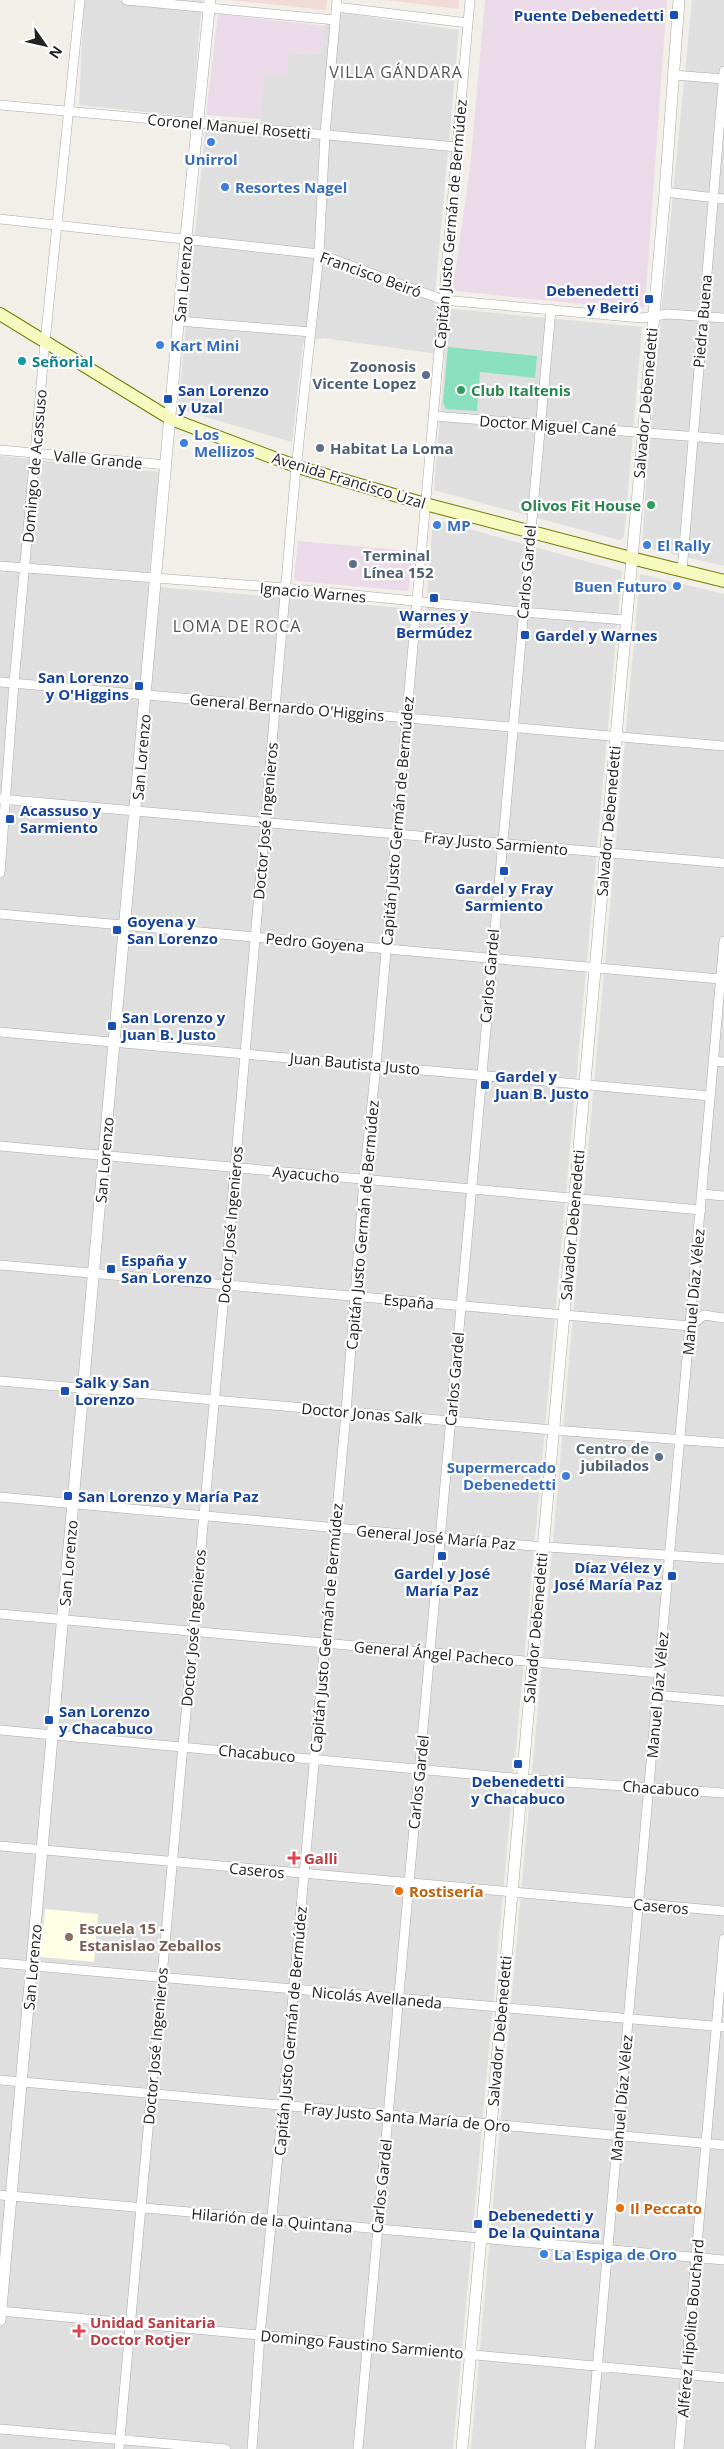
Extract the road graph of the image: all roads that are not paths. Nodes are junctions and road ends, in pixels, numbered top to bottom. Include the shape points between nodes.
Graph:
1 (80, 0) edge
2 (126, 0) edge
3 (470, 0) edge
4 (680, 0) edge
5 (209, 4) edge
6 (336, 4) edge
7 (335, 20) junction
8 (468, 23) junction
9 (673, 75) junction
10 (724, 76) edge
11 (0, 105) edge
12 (68, 111) junction
13 (198, 123) junction
14 (325, 134) junction
15 (457, 147) junction
16 (665, 192) junction
17 (713, 198) junction
18 (724, 199) edge
19 (0, 219) edge
20 (57, 224) junction
21 (186, 238) junction
22 (319, 254) junction
23 (443, 300) junction
24 (551, 309) junction
25 (0, 314) edge
26 (653, 316) junction
27 (702, 316) junction
28 (724, 318) edge
29 (179, 322) junction
30 (312, 332) junction
31 (45, 342) junction
32 (433, 416) junction
33 (171, 419) junction
34 (540, 424) junction
35 (642, 432) junction
36 (692, 436) junction
37 (724, 439) edge
38 (0, 450) edge
39 (35, 453) junction
40 (167, 465) junction
41 (298, 466) junction
42 (425, 504) junction
43 (529, 531) junction
44 (631, 558) junction
45 (0, 566) edge
46 (24, 568) junction
47 (682, 571) junction
48 (156, 578) junction
49 (724, 581) edge
50 (285, 588) junction
51 (416, 602) junction
52 (522, 612) junction
53 (625, 620) junction
54 (0, 682) edge
55 (14, 683) junction
56 (146, 695) junction
57 (275, 706) junction
58 (406, 718) junction
59 (513, 727) junction
60 (615, 736) junction
61 (724, 746) edge
62 (3, 800) edge
63 (136, 812) junction
64 (266, 822) junction
65 (395, 835) junction
66 (502, 843) junction
67 (605, 852) junction
68 (724, 863) edge
69 (0, 872) edge
70 (0, 914) edge
71 (126, 925) junction
72 (254, 937) junction
73 (724, 941) edge
74 (385, 949) junction
75 (491, 958) junction
76 (594, 968) junction
77 (720, 979) junction
78 (0, 1032) edge
79 (116, 1041) junction
80 (244, 1054) junction
81 (713, 1061) junction
82 (724, 1062) edge
83 (376, 1065) junction
84 (480, 1074) junction
85 (584, 1083) junction
86 (710, 1096) junction
87 (0, 1146) edge
88 (105, 1156) junction
89 (235, 1167) junction
90 (364, 1180) junction
91 (472, 1189) junction
92 (702, 1194) junction
93 (724, 1196) edge
94 (574, 1199) junction
95 (701, 1210) junction
96 (0, 1265) edge
97 (94, 1273) junction
98 (225, 1284) junction
99 (355, 1296) junction
100 (461, 1306) junction
101 (563, 1314) junction
102 (724, 1318) edge
103 (690, 1326) junction
104 (0, 1381) edge
105 (84, 1388) junction
106 (215, 1400) junction
107 (346, 1412) junction
108 (451, 1421) junction
109 (553, 1430) junction
110 (679, 1439) junction
111 (724, 1442) edge
112 (0, 1497) edge
113 (73, 1504) junction
114 (204, 1516) junction
115 (335, 1528) junction
116 (440, 1538) junction
117 (542, 1547) junction
118 (669, 1554) junction
119 (724, 1559) edge
120 (0, 1614) edge
121 (63, 1620) junction
122 (192, 1632) junction
123 (325, 1644) junction
124 (430, 1653) junction
125 (533, 1662) junction
126 (658, 1674) junction
127 (657, 1695) junction
128 (724, 1701) edge
129 (0, 1730) edge
130 (53, 1735) junction
131 (182, 1746) junction
132 (314, 1759) junction
133 (420, 1769) junction
134 (522, 1779) junction
135 (648, 1788) junction
136 (724, 1793) edge
137 (0, 1846) edge
138 (42, 1850) junction
139 (172, 1862) junction
140 (305, 1875) junction
141 (407, 1884) junction
142 (512, 1893) junction
143 (638, 1904) junction
144 (724, 1911) edge
145 (724, 1939) edge
146 (0, 1963) edge
147 (32, 1966) junction
148 (161, 1978) junction
149 (293, 1990) junction
150 (399, 1998) junction
151 (501, 2009) junction
152 (628, 2019) junction
153 (720, 2027) edge
154 (0, 2080) edge
155 (21, 2082) junction
156 (150, 2094) junction
157 (283, 2106) junction
158 (388, 2114) junction
159 (490, 2124) junction
160 (618, 2135) junction
161 (706, 2143) junction
162 (724, 2145) edge
163 (6, 2196) edge
164 (141, 2208) junction
165 (271, 2221) junction
166 (376, 2229) junction
167 (480, 2238) junction
168 (607, 2250) junction
169 (696, 2258) junction
170 (724, 2260) edge
171 (0, 2314) edge
172 (129, 2323) junction
173 (260, 2335) junction
174 (367, 2345) junction
175 (470, 2354) junction
176 (597, 2366) junction
177 (686, 2374) junction
178 (724, 2378) edge
179 (0, 2429) edge
180 (120, 2444) edge
181 (226, 2449) edge
182 (252, 2449) edge
183 (358, 2449) edge
184 (462, 2449) edge
185 (590, 2449) edge
186 (679, 2449) edge

1 - 12 street, Domingo de Acassuso
2 - 5 street
3 - 8 street, Capitán Justo Germán de Bermúdez
4 - 9 street, Salvador Debenedetti
5 - 7 street
5 - 13 street, San Lorenzo
6 - 7 street, Doctor José Ingenieros
6 - 8 street
7 - 14 street, Doctor José Ingenieros
8 - 15 street, Capitán Justo Germán de Bermúdez
9 - 10 street
9 - 16 street, Salvador Debenedetti
10 - 17 street, Piedra Buena
11 - 12 street, Coronel Manuel Rosetti
12 - 13 street, Coronel Manuel Rosetti
12 - 20 street, Domingo de Acassuso
13 - 14 street, Coronel Manuel Rosetti
13 - 21 street, San Lorenzo
14 - 15 street, Coronel Manuel Rosetti
14 - 22 street, Doctor José Ingenieros
15 - 23 street, Capitán Justo Germán de Bermúdez
16 - 17 street
16 - 26 street, Salvador Debenedetti
17 - 18 street
17 - 27 street, Piedra Buena
19 - 20 street, Francisco Beiró
20 - 21 street, Francisco Beiró
20 - 31 street, Domingo de Acassuso
21 - 22 street, Francisco Beiró
21 - 29 street, San Lorenzo
22 - 23 street, Francisco Beiró
22 - 30 street, Doctor José Ingenieros
23 - 24 street, Francisco Beiró
23 - 32 street, Capitán Justo Germán de Bermúdez
24 - 26 street, Francisco Beiró via 641,318
24 - 34 street, Carlos Gardel
25 - 31 main road, Avenida Francisco Uzal
26 - 27 street, Francisco Beiró
26 - 35 street, Salvador Debenedetti
27 - 28 street, Francisco Beiró
27 - 36 street, Piedra Buena
29 - 30 street
29 - 33 street, San Lorenzo
30 - 41 street, Doctor José Ingenieros
31 - 33 main road, Avenida Francisco Uzal
31 - 39 street, Domingo de Acassuso
32 - 34 street, Doctor Miguel Cané
32 - 42 street, Capitán Justo Germán de Bermúdez
33 - 40 street, San Lorenzo
33 - 41 main road, Avenida Francisco Uzal
34 - 35 street, Doctor Miguel Cané
34 - 43 street, Carlos Gardel
35 - 36 street, Doctor Miguel Cané
35 - 44 street, Salvador Debenedetti
36 - 37 street, Doctor Miguel Cané
36 - 47 street, Piedra Buena
38 - 39 street, Valle Grande
39 - 40 street, Valle Grande
39 - 46 street, Domingo de Acassuso
40 - 48 street, San Lorenzo
41 - 42 main road, Avenida Francisco Uzal
41 - 50 street, Doctor José Ingenieros
42 - 43 main road, Avenida Francisco Uzal
42 - 51 street, Capitán Justo Germán de Bermúdez
43 - 44 main road, Avenida Francisco Uzal
43 - 52 street, Carlos Gardel
44 - 47 main road, Avenida Francisco Uzal
44 - 53 street, Salvador Debenedetti
45 - 46 street, Ignacio Warnes
46 - 48 street, Ignacio Warnes
46 - 55 street, Domingo de Acassuso
47 - 49 main road, Avenida Francisco Uzal
48 - 50 street, Ignacio Warnes
48 - 56 street, San Lorenzo
50 - 51 street, Ignacio Warnes
50 - 57 street, Doctor José Ingenieros
51 - 52 street, Ignacio Warnes
51 - 58 street, Capitán Justo Germán de Bermúdez
52 - 53 street, Ignacio Warnes
52 - 59 street, Carlos Gardel
53 - 60 street, Salvador Debenedetti
54 - 55 street, General Bernardo O'Higgins
55 - 56 street, General Bernardo O'Higgins
55 - 62 street, Domingo de Acassuso
56 - 57 street, General Bernardo O'Higgins
56 - 63 street, San Lorenzo
57 - 58 street, General Bernardo O'Higgins
57 - 64 street, Doctor José Ingenieros
58 - 59 street, General Bernardo O'Higgins
58 - 65 street, Capitán Justo Germán de Bermúdez
59 - 60 street, General Bernardo O'Higgins
59 - 66 street, Carlos Gardel
60 - 61 street, General Bernardo O'Higgins
60 - 67 street, Salvador Debenedetti
62 - 63 street, Fray Justo Sarmiento
62 - 69 street, Domingo de Acassuso
63 - 64 street, Fray Justo Sarmiento
63 - 71 street, San Lorenzo
64 - 65 street, Fray Justo Sarmiento
64 - 72 street, Doctor José Ingenieros
65 - 66 street, Fray Justo Sarmiento
65 - 74 street, Capitán Justo Germán de Bermúdez
66 - 67 street, Fray Justo Sarmiento
66 - 75 street, Carlos Gardel
67 - 68 street, Fray Justo Sarmiento
67 - 76 street, Salvador Debenedetti
70 - 71 street, Pedro Goyena
71 - 72 street, Pedro Goyena
71 - 79 street, San Lorenzo
72 - 74 street, Pedro Goyena
72 - 80 street, Doctor José Ingenieros
73 - 77 street, Manuel Díaz Vélez
74 - 75 street, Pedro Goyena
74 - 83 street, Capitán Justo Germán de Bermúdez
75 - 76 street, Pedro Goyena
75 - 84 street, Carlos Gardel
76 - 77 street, Pedro Goyena
76 - 85 street, Salvador Debenedetti
77 - 81 street, Manuel Díaz Vélez
78 - 79 street, Juan Bautista Justo
79 - 80 street, Juan Bautista Justo
79 - 88 street, San Lorenzo
80 - 83 street, Juan Bautista Justo
80 - 89 street, Doctor José Ingenieros
81 - 82 street
81 - 86 street, Manuel Díaz Vélez
83 - 84 street, Juan Bautista Justo
83 - 90 street, Capitán Justo Germán de Bermúdez
84 - 85 street, Juan Bautista Justo
84 - 91 street, Carlos Gardel
85 - 86 street, Juan Bautista Justo
85 - 94 street, Salvador Debenedetti
86 - 92 street, Manuel Díaz Vélez
87 - 88 street, Ayacucho
88 - 89 street, Ayacucho
88 - 97 street, San Lorenzo
89 - 90 street, Ayacucho
89 - 98 street, Doctor José Ingenieros
90 - 91 street, Ayacucho
90 - 99 street, Capitán Justo Germán de Bermúdez
91 - 94 street, Ayacucho
91 - 100 street, Carlos Gardel
92 - 93 street
92 - 95 street, Manuel Díaz Vélez
94 - 95 street, Ayacucho
94 - 101 street, Salvador Debenedetti
95 - 103 street, Manuel Díaz Vélez
96 - 97 street, España
97 - 98 street, España
97 - 105 street, San Lorenzo
98 - 99 street, España
98 - 106 street, Doctor José Ingenieros
99 - 100 street, España
99 - 107 street, Capitán Justo Germán de Bermúdez
100 - 101 street, España
100 - 108 street, Carlos Gardel
101 - 103 street, España
101 - 109 street, Salvador Debenedetti
102 - 103 street, España via 704,1316
103 - 110 street, Manuel Díaz Vélez
104 - 105 street, Doctor Jonas Salk
105 - 106 street, Doctor Jonas Salk
105 - 113 street, San Lorenzo
106 - 107 street, Doctor Jonas Salk
106 - 114 street, Doctor José Ingenieros
107 - 108 street, Doctor Jonas Salk
107 - 115 street, Capitán Justo Germán de Bermúdez
108 - 109 street, Doctor Jonas Salk
108 - 116 street, Carlos Gardel
109 - 110 street, Doctor Jonas Salk
109 - 117 street, Salvador Debenedetti
110 - 111 street, Doctor Jonas Salk
110 - 118 street, Manuel Díaz Vélez
112 - 113 street, General José María Paz
113 - 114 street, General José María Paz
113 - 121 street, San Lorenzo
114 - 115 street, General José María Paz
114 - 122 street, Doctor José Ingenieros
115 - 116 street, General José María Paz
115 - 123 street, Capitán Justo Germán de Bermúdez
116 - 117 street, General José María Paz
116 - 124 street, Carlos Gardel
117 - 118 street, General José María Paz
117 - 125 street, Salvador Debenedetti
118 - 119 street, General José María Paz
118 - 126 street, Manuel Díaz Vélez
120 - 121 street, General Ángel Pacheco
121 - 122 street, General Ángel Pacheco
121 - 130 street, San Lorenzo
122 - 123 street, General Ángel Pacheco
122 - 131 street, Doctor José Ingenieros
123 - 124 street, General Ángel Pacheco
123 - 132 street, Capitán Justo Germán de Bermúdez
124 - 125 street, General Ángel Pacheco
124 - 133 street, Carlos Gardel
125 - 126 street, General Ángel Pacheco
125 - 134 street, Salvador Debenedetti
126 - 127 street, Manuel Díaz Vélez
127 - 128 street
127 - 135 street, Manuel Díaz Vélez
129 - 130 street, Chacabuco
130 - 131 street, Chacabuco
130 - 138 street, San Lorenzo
131 - 132 street, Chacabuco
131 - 139 street, Doctor José Ingenieros
132 - 133 street, Chacabuco
132 - 140 street, Capitán Justo Germán de Bermúdez
133 - 134 street, Chacabuco
133 - 141 street, Carlos Gardel
134 - 135 street, Chacabuco
134 - 142 street, Salvador Debenedetti
135 - 136 street, Chacabuco
135 - 143 street, Manuel Díaz Vélez
137 - 138 street, Caseros
138 - 139 street, Caseros
138 - 147 street, San Lorenzo
139 - 140 street, Caseros
139 - 148 street, Doctor José Ingenieros
140 - 141 street, Caseros
140 - 149 street, Capitán Justo Germán de Bermúdez
141 - 142 street, Caseros
141 - 150 street, Carlos Gardel
142 - 143 street, Caseros
142 - 151 street, Salvador Debenedetti
143 - 144 street, Caseros
143 - 152 street, Manuel Díaz Vélez
145 - 153 street, Alférez Hipólito Bouchard
146 - 147 street, Nicolás Avellaneda
147 - 148 street, Nicolás Avellaneda
147 - 155 street, San Lorenzo
148 - 149 street, Nicolás Avellaneda
148 - 156 street, Doctor José Ingenieros
149 - 150 street, Nicolás Avellaneda
149 - 157 street, Capitán Justo Germán de Bermúdez
150 - 151 street, Nicolás Avellaneda
150 - 158 street, Carlos Gardel
151 - 152 street, Nicolás Avellaneda
151 - 159 street, Salvador Debenedetti
152 - 153 street, Nicolás Avellaneda
152 - 160 street, Manuel Díaz Vélez
153 - 161 street, Alférez Hipólito Bouchard
154 - 155 street, Fray Justo Santa María de Oro
155 - 156 street, Fray Justo Santa María de Oro
155 - 163 street, San Lorenzo
156 - 157 street, Fray Justo Santa María de Oro
156 - 164 street, Doctor José Ingenieros
157 - 158 street, Fray Justo Santa María de Oro
157 - 165 street, Capitán Justo Germán de Bermúdez
158 - 159 street, Fray Justo Santa María de Oro
158 - 166 street, Carlos Gardel
159 - 160 street, Fray Justo Santa María de Oro
159 - 167 street, Salvador Debenedetti
160 - 161 street, Fray Justo Santa María de Oro
160 - 168 street, Manuel Díaz Vélez
161 - 162 street, Fray Justo Santa María de Oro
161 - 169 street, Alférez Hipólito Bouchard
163 - 164 street, Hilarión de la Quintana
163 - 171 street, San Lorenzo
164 - 165 street, Hilarión de la Quintana
164 - 172 street, Doctor José Ingenieros
165 - 166 street, Hilarión de la Quintana
165 - 173 street, Capitán Justo Germán de Bermúdez
166 - 167 street, Hilarión de la Quintana
166 - 174 street, Carlos Gardel
167 - 168 street, Hilarión de la Quintana
167 - 175 street, Salvador Debenedetti
168 - 169 street, Hilarión de la Quintana
168 - 176 street, Manuel Díaz Vélez
169 - 170 street, Hilarión de la Quintana
169 - 177 street, Alférez Hipólito Bouchard
171 - 172 street, Domingo Faustino Sarmiento
172 - 173 street, Domingo Faustino Sarmiento
172 - 180 street, Doctor José Ingenieros
173 - 174 street, Domingo Faustino Sarmiento
173 - 182 street, Capitán Justo Germán de Bermúdez
174 - 175 street, Domingo Faustino Sarmiento
174 - 183 street, Carlos Gardel
175 - 176 street, Domingo Faustino Sarmiento
175 - 184 street, Salvador Debenedetti
176 - 177 street, Domingo Faustino Sarmiento
176 - 185 street, Manuel Díaz Vélez
177 - 178 street, Domingo Faustino Sarmiento
177 - 186 street, Alférez Hipólito Bouchard
179 - 180 street
180 - 181 street

